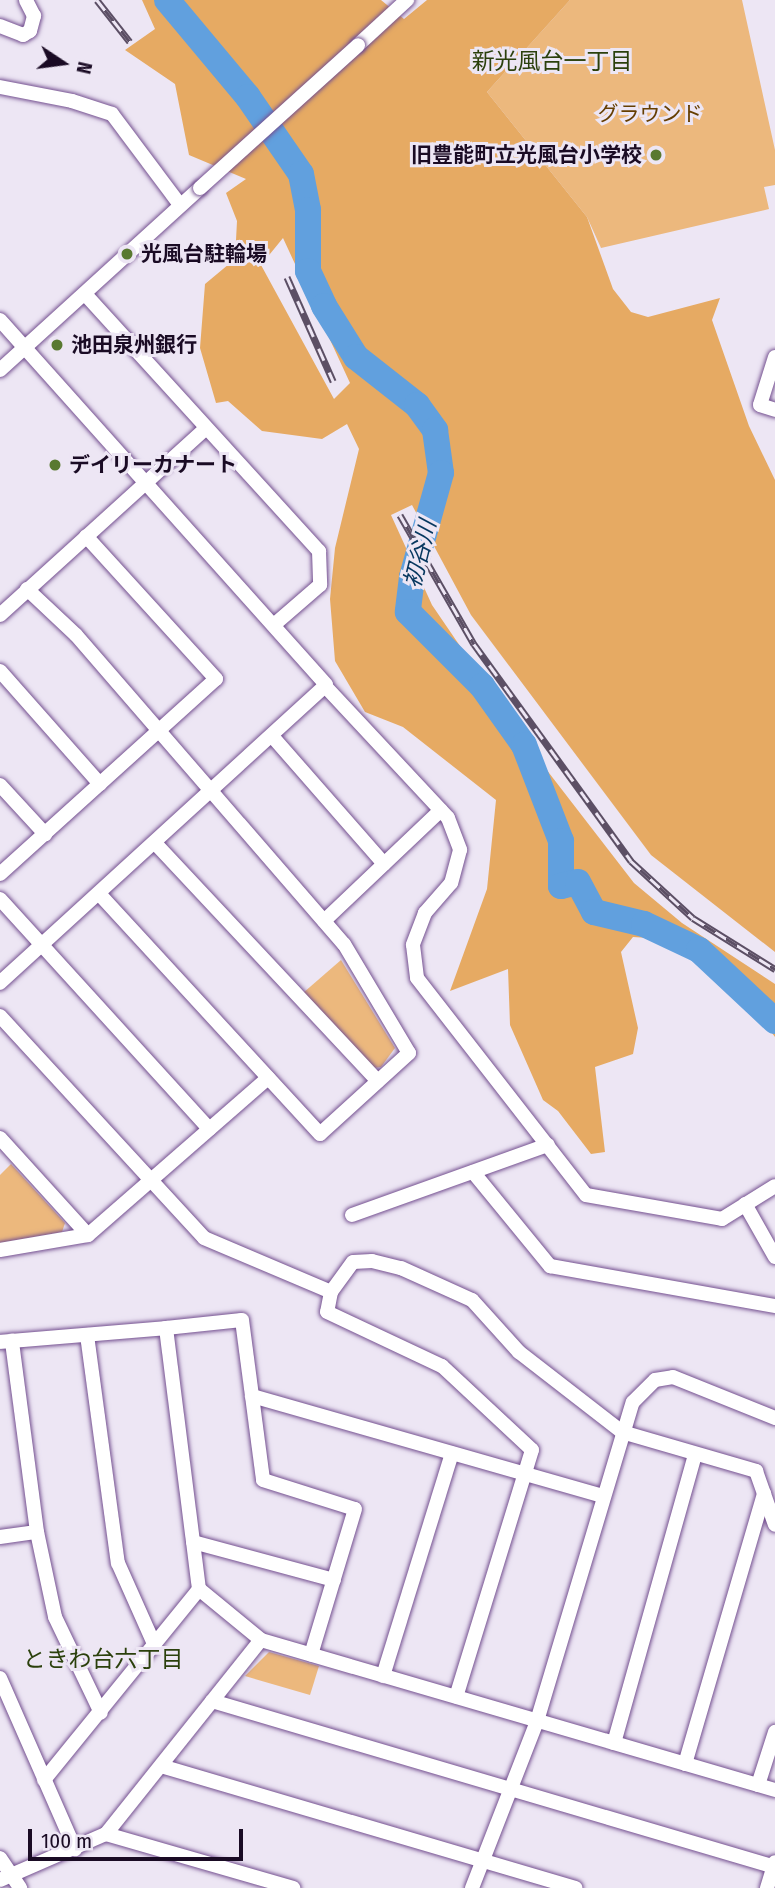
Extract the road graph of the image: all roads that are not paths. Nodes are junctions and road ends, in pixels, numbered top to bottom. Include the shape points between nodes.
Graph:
1 (26, 0) edge
2 (407, 0) edge
3 (0, 26) edge
4 (0, 87) edge
5 (180, 205) junction
6 (85, 294) junction
7 (0, 320) edge
8 (25, 347) junction
9 (775, 357) edge
10 (0, 370) edge
11 (775, 410) edge
12 (205, 429) junction
13 (146, 481) junction
14 (86, 536) junction
15 (27, 589) junction
16 (0, 615) edge
17 (275, 624) junction
18 (0, 671) edge
19 (325, 686) junction
20 (159, 731) junction
21 (272, 737) junction
22 (100, 784) junction
23 (0, 785) edge
24 (212, 791) junction
25 (441, 810) junction
26 (45, 834) junction
27 (155, 843) junction
28 (384, 864) junction
29 (0, 874) edge
30 (99, 894) junction
31 (0, 900) edge
32 (324, 920) junction
33 (42, 946) junction
34 (0, 983) edge
35 (0, 1016) edge
36 (268, 1078) junction
37 (378, 1081) junction
38 (209, 1129) junction
39 (0, 1138) edge
40 (548, 1145) junction
41 (473, 1172) junction
42 (151, 1181) junction
43 (775, 1186) edge
44 (745, 1204) junction
45 (352, 1215) dead end
46 (88, 1236) junction
47 (0, 1250) edge
48 (775, 1257) edge
49 (331, 1292) junction
50 (775, 1306) edge
51 (166, 1328) junction
52 (87, 1335) junction
53 (6, 1341) edge
54 (252, 1396) junction
55 (775, 1418) edge
56 (622, 1432) junction
57 (452, 1453) junction
58 (695, 1454) junction
59 (525, 1474) junction
60 (764, 1493) junction
61 (603, 1496) junction
62 (775, 1525) edge
63 (37, 1532) junction
64 (0, 1537) edge
65 (193, 1542) junction
66 (334, 1580) junction
67 (199, 1589) junction
68 (261, 1640) junction
69 (155, 1646) junction
70 (310, 1655) junction
71 (383, 1676) junction
72 (0, 1678) edge
73 (456, 1697) junction
74 (212, 1702) junction
75 (101, 1713) junction
76 (537, 1721) junction
77 (775, 1732) edge
78 (614, 1743) junction
79 (685, 1764) junction
80 (161, 1766) junction
81 (44, 1780) junction
82 (758, 1785) junction
83 (510, 1789) junction
84 (775, 1790) edge
85 (106, 1834) junction
86 (75, 1849) junction
87 (0, 1858) edge
88 (482, 1861) junction
89 (775, 1865) edge
90 (4, 1878) edge
91 (264, 1884) edge
92 (20, 1888) edge
93 (293, 1888) edge
94 (472, 1888) edge
95 (575, 1888) edge
96 (768, 1888) edge

1 - 3 street via 34,16 30,31 23,35
2 - 5 street, bridge
4 - 5 street via 112,114
5 - 6 street
6 - 8 street
6 - 12 street
7 - 8 street
8 - 10 street
8 - 13 street
9 - 11 street via 760,405
12 - 13 street
12 - 17 street via 319,551 320,585
13 - 14 street
13 - 17 street
14 - 15 street
14 - 20 street via 216,679
15 - 16 street
15 - 20 street via 76,635
17 - 19 street via 324,678
18 - 22 street
19 - 21 street
19 - 25 street
20 - 22 street
20 - 24 street
21 - 24 street
21 - 28 street
22 - 26 street
23 - 26 street
24 - 27 street
24 - 32 street
25 - 28 street
25 - 40 street via 460,850 451,883 425,913 412,945 416,978
26 - 29 street
27 - 30 street
27 - 37 street
28 - 32 street
30 - 33 street
30 - 36 street
31 - 33 street
32 - 37 street via 344,944 409,1053
33 - 34 street
33 - 38 street
35 - 42 street
36 - 37 street via 320,1134
36 - 38 street
38 - 42 street
39 - 46 street
40 - 41 street
40 - 44 street via 586,1195 722,1219
41 - 45 street
41 - 50 street via 550,1266
42 - 46 street
42 - 49 street via 204,1238
43 - 44 street
44 - 48 street
46 - 47 street
49 - 56 street via 354,1262 372,1261 401,1268 472,1300 519,1352
49 - 59 street via 327,1312 442,1366 532,1450
51 - 52 street
51 - 54 street via 242,1320
51 - 65 street
52 - 53 street
52 - 69 street via 118,1563
53 - 63 street
54 - 57 street
54 - 66 street via 263,1480 355,1509
55 - 56 street via 666,1377 644,1388
56 - 58 street
56 - 61 street
57 - 59 street
57 - 71 street
58 - 60 street via 756,1471
58 - 78 street
59 - 61 street
59 - 73 street
60 - 62 street
60 - 79 street
61 - 76 street
63 - 64 street
63 - 75 street via 55,1617
65 - 66 street
65 - 67 street
66 - 70 street
67 - 68 street
67 - 69 street
68 - 70 street
68 - 74 street
69 - 75 street
70 - 71 street
71 - 73 street
72 - 81 street
73 - 76 street
74 - 80 street
74 - 83 street
75 - 81 street
76 - 78 street
76 - 83 street
77 - 82 street
78 - 79 street
79 - 82 street
80 - 85 street
80 - 88 street
81 - 86 street
82 - 84 street
83 - 88 street
83 - 89 street
85 - 86 street
85 - 91 street
86 - 90 street
87 - 90 street
88 - 94 street
88 - 95 street
89 - 96 street
90 - 92 street
91 - 93 street

